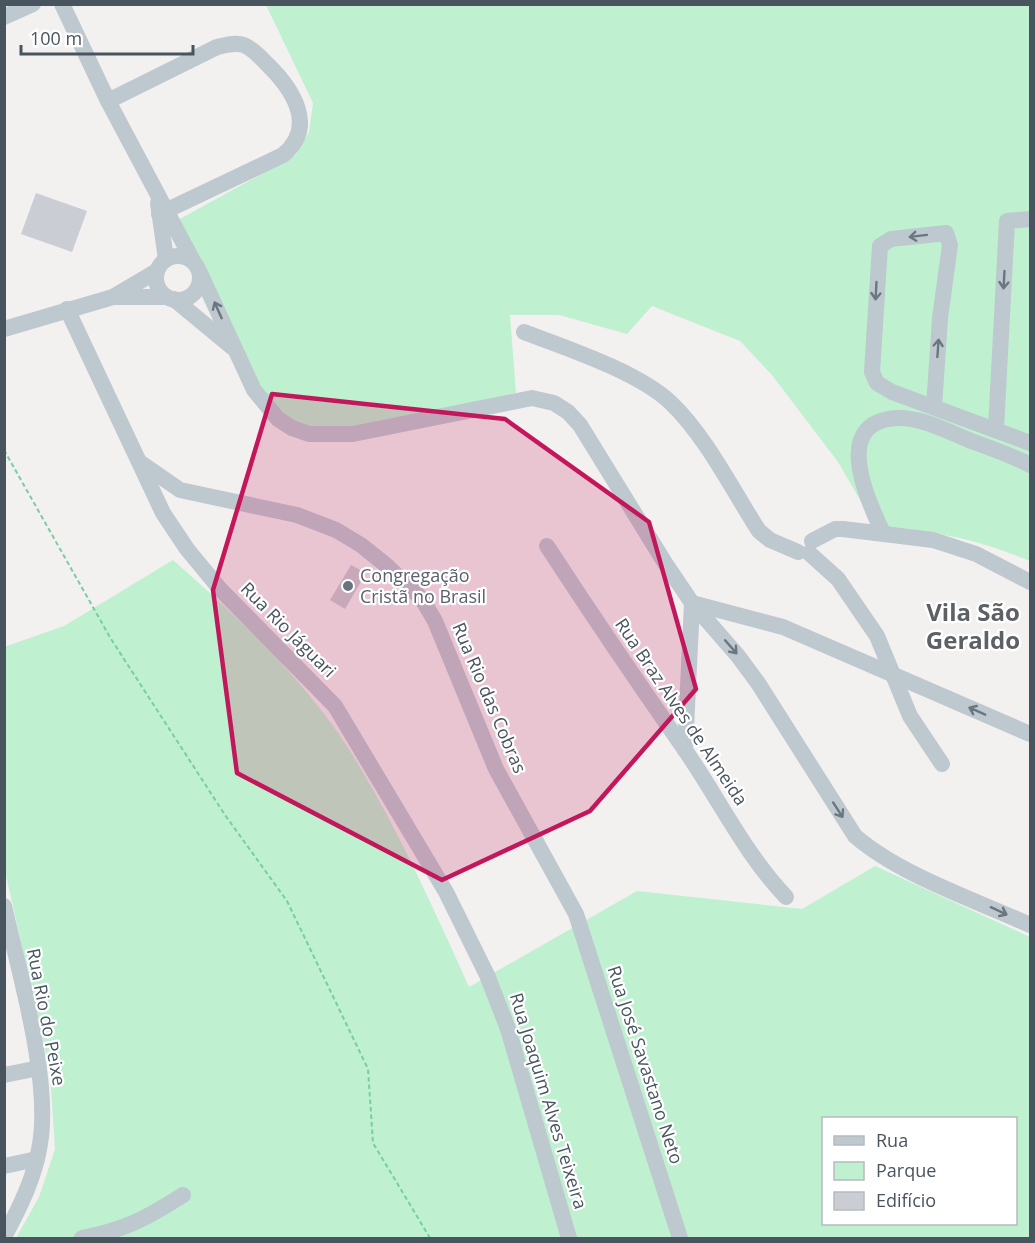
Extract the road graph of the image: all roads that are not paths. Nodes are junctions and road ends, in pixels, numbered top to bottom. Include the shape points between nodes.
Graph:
1 (33, 4) edge
2 (62, 4) edge
3 (4, 17) edge
4 (108, 101) junction
5 (163, 212) junction
6 (1030, 219) edge
7 (162, 265) junction
8 (196, 267) junction
9 (113, 297) junction
10 (170, 298) junction
11 (67, 309) junction
12 (5, 327) edge
13 (524, 332) dead end
14 (233, 347) junction
15 (934, 407) junction
16 (996, 429) junction
17 (1030, 444) edge
18 (140, 462) junction
19 (1030, 465) edge
20 (180, 490) junction
21 (163, 513) junction
22 (884, 533) junction
23 (547, 546) dead end
24 (804, 546) junction
25 (1030, 582) edge
26 (692, 603) junction
27 (892, 673) junction
28 (1030, 734) edge
29 (685, 750) junction
30 (942, 764) dead end
31 (786, 897) dead end
32 (571, 904) joint
33 (4, 906) edge
34 (1030, 926) edge
35 (487, 975) joint
36 (13, 984) edge
37 (39, 1068) junction
38 (4, 1075) edge
39 (37, 1159) junction
40 (4, 1166) edge
41 (183, 1195) dead end
42 (4, 1237) edge
43 (82, 1239) edge
44 (569, 1239) edge
45 (680, 1239) edge

1 - 3 street
2 - 4 street
4 - 5 street
4 - 5 street via 232,43 252,49 295,100 301,126 293,146 283,155
5 - 7 street
5 - 8 street
6 -> 16 street via 1006,221
7 - 8 street via 180,255
7 - 9 street
7 - 10 street via 157,285
8 - 10 street via 200,281 194,294
14 -> 8 street
9 - 10 street
9 - 11 street
10 - 14 street
11 - 12 street
11 - 18 street, Rua Rio Jáguari
13 - 24 street via 608,365 669,400 759,531 775,543
14 - 26 street via 267,408 278,419 309,434 354,434 532,398 554,403 568,411 596,447
15 -> 15 street via 950,245 946,233 891,239 880,246 878,254 872,372 885,389
15 - 16 street
16 - 17 street
18 - 20 street, Rua Rio das Cobras
18 - 21 street, Rua Rio Jáguari
19 - 22 street via 924,423 897,418 882,422 864,436 857,453 864,486
20 - 21 street
20 - 32 street, Rua Rio das Cobras via 297,515 336,530 386,565 422,599 435,621 496,769
21 - 35 street, Rua Rio Jáguari via 220,589 336,706 446,892
22 - 24 street via 835,530
22 - 25 street via 960,548
23 - 29 street, Rua Braz Alves de Almeida
24 - 27 street via 851,594 877,636
26 - 27 street via 783,627
26 - 29 street
26 -> 34 street via 758,683 855,836 895,863
28 -> 27 street
27 - 30 street via 910,716
29 - 31 street, Rua Braz Alves de Almeida via 760,869
32 - 45 street, Rua José Savastano Neto
33 - 36 street, Rua Rio do Peixe
35 - 44 street, Rua Joaquim Alves Teixeira via 508,1029
36 - 37 street, Rua Rio do Peixe
37 - 38 street
37 - 39 street, Rua Rio do Peixe via 43,1108
39 - 40 street
39 - 42 street, Rua Rio do Peixe via 28,1188
41 - 43 street via 139,1222

